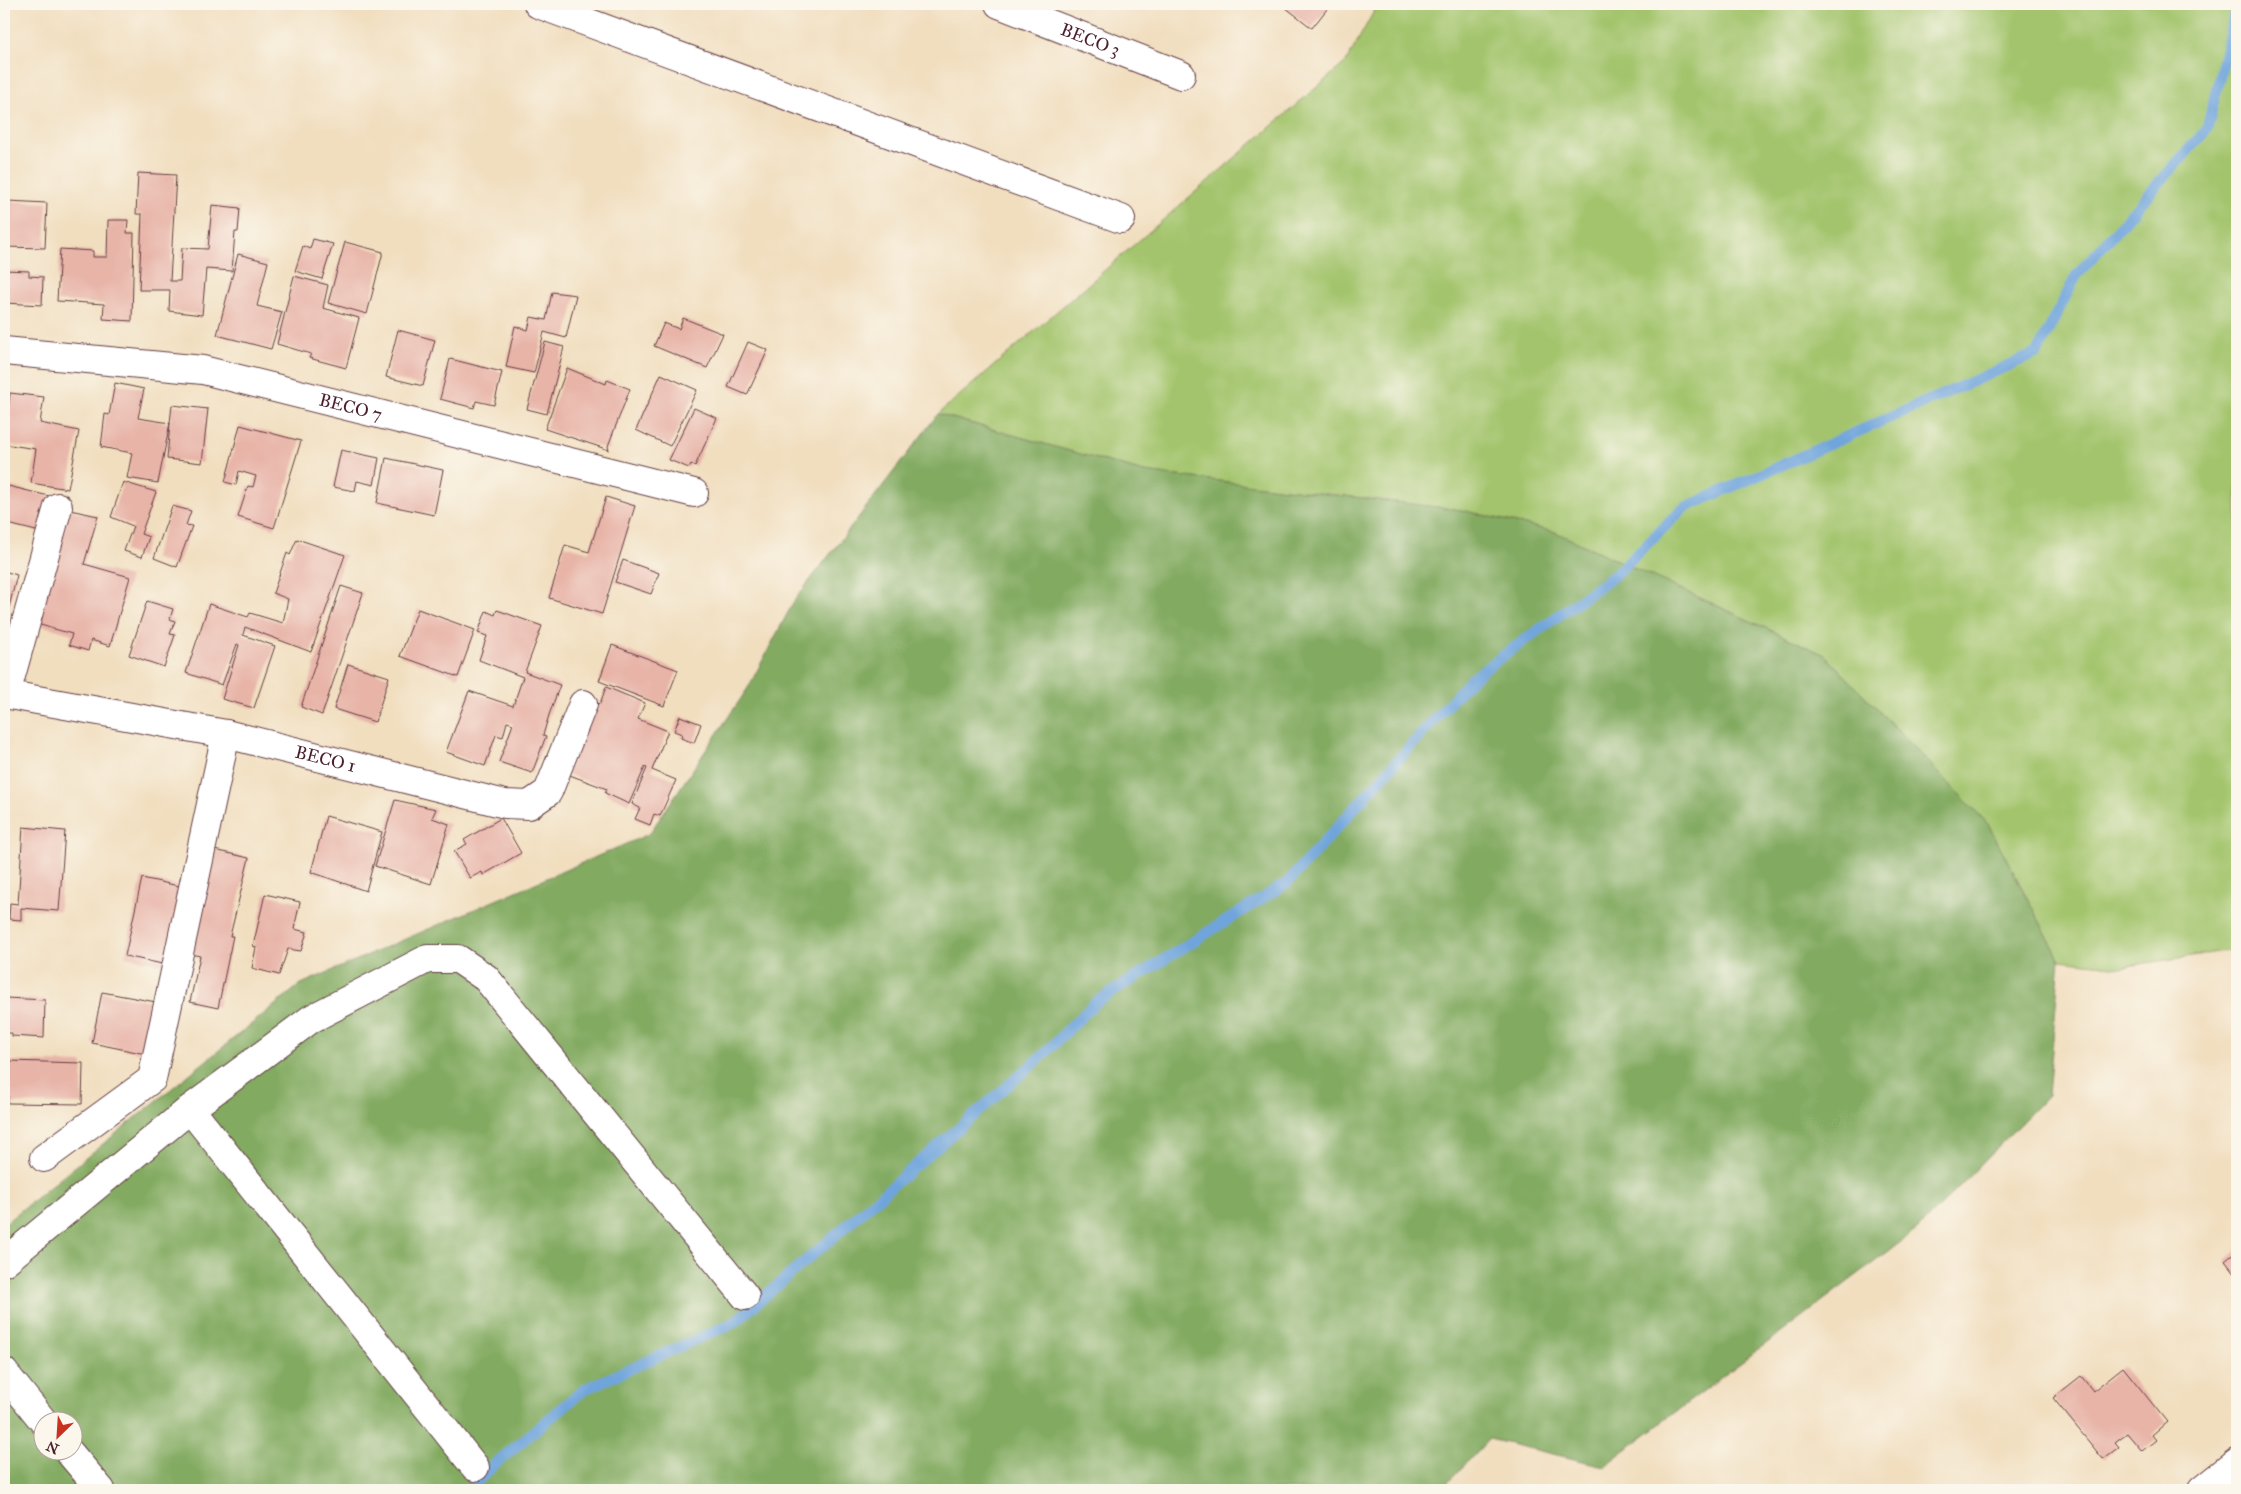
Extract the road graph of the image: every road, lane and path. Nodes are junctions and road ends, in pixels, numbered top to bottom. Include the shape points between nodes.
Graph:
1 (538, 4) edge
2 (998, 4) edge
3 (1181, 75) dead end
4 (1120, 219) dead end
5 (4, 351) edge
6 (694, 493) dead end
7 (58, 507) dead end
8 (5, 694) edge
9 (583, 704) dead end
10 (226, 734) junction
11 (190, 1109) junction
12 (44, 1158) dead end
13 (4, 1262) edge
14 (746, 1296) dead end
15 (4, 1372) edge
16 (36, 1412) edge
17 (77, 1462) edge
18 (2237, 1462) edge
19 (475, 1467) dead end
20 (101, 1490) edge
21 (2202, 1490) edge

1 - 4 street
2 - 3 street, BECO 3
5 - 6 street, BECO 7 via 203,370
7 - 8 street
8 - 10 street, BECO 1
9 - 10 street, BECO 1 via 548,792 528,804 505,804
10 - 12 street via 152,1078
11 - 13 street
11 - 14 street via 311,1019 427,958 458,959 486,978
11 - 19 street
15 - 16 street
17 - 20 street
18 - 21 street

